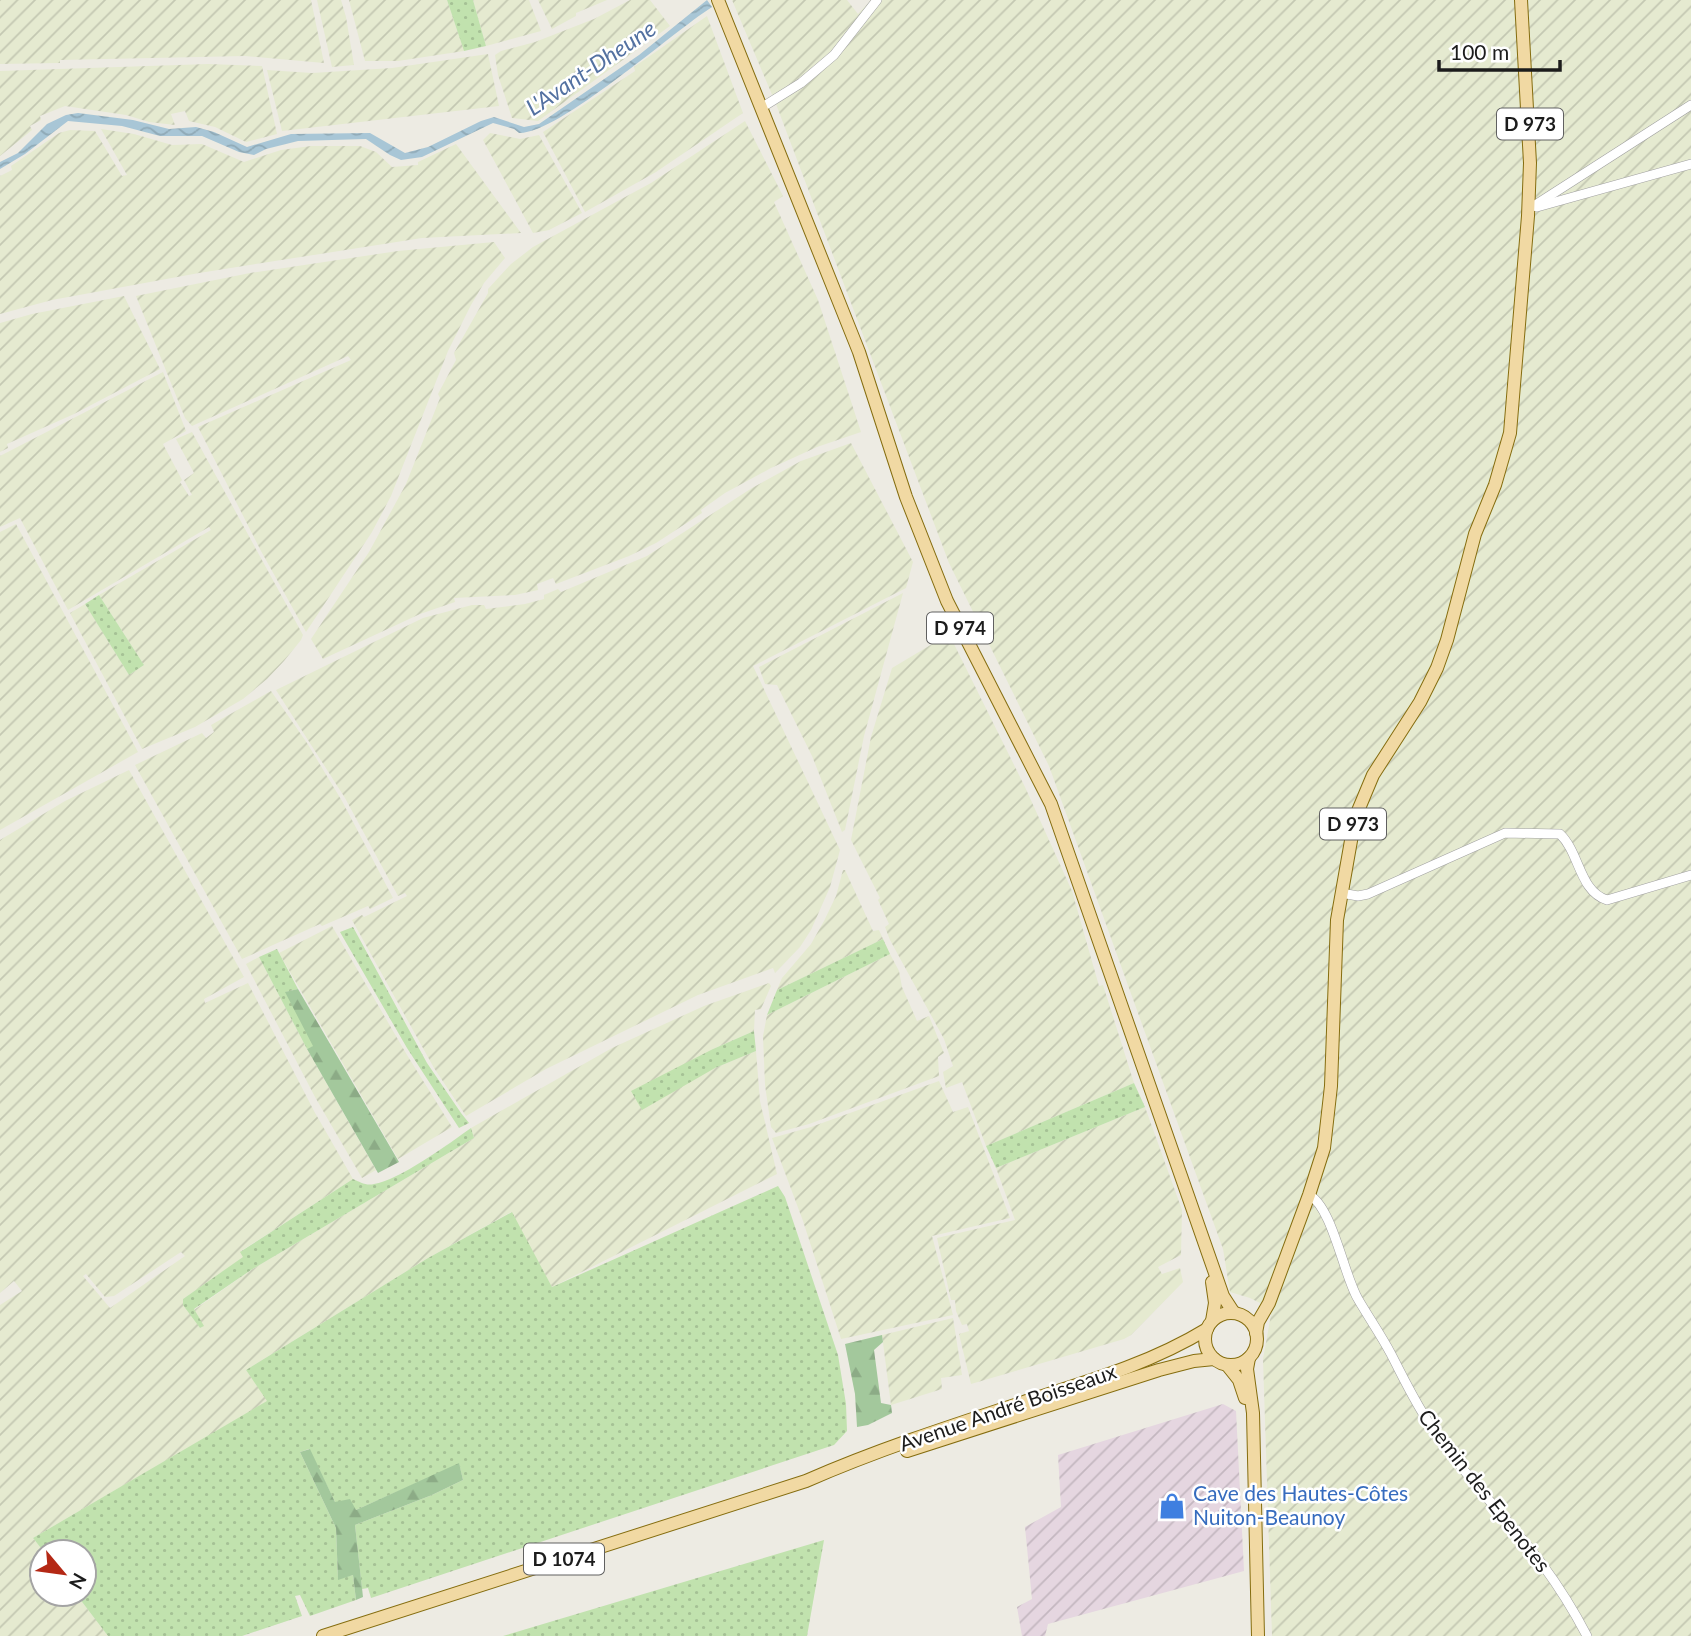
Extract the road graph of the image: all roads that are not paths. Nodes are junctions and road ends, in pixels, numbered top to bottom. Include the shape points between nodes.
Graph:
1 (877, 0) edge
2 (1521, 0) edge
3 (720, 4) edge
4 (1691, 105) edge
5 (761, 108) junction
6 (1691, 164) edge
7 (1529, 209) junction
8 (1691, 875) edge
9 (1341, 893) junction
10 (1309, 1195) junction
11 (1205, 1244) junction
12 (1275, 1282) junction
13 (1238, 1315) junction
14 (1210, 1325) junction
15 (1256, 1333) junction
16 (1249, 1358) junction
17 (1221, 1362) junction
18 (1252, 1430) junction
19 (806, 1480) junction
20 (323, 1636) edge
21 (1258, 1636) edge
22 (1587, 1636) edge

1 - 5 street via 834,55
2 - 7 main road, D 973 via 1531,144
3 - 5 main road, D 974
4 - 7 street
5 - 11 main road, D 974 via 859,352 906,497 947,601 1051,804
6 - 7 street
7 - 9 main road, D 973 via 1506,450 1475,534 1437,668 1358,806
8 - 9 street via 1607,900 1596,897 1588,886 1569,842 1560,834 1505,833 1368,894
9 - 10 main road, D 973 via 1327,1125
10 - 12 main road, D 973
10 - 22 street, Chemin des Epenotes via 1325,1212 1356,1296 1435,1433 1541,1563
11 - 13 main road, D 974 via 1223,1296
11 - 14 main road, D 974 via 1215,1296
12 - 13 main road, D 973 via 1255,1309
12 - 15 main road, D 973
13 - 14 main road via 1222,1315
13 - 15 main road via 1251,1323
14 - 17 main road via 1206,1345
14 - 19 main road, Avenue André Boisseaux / D 1074 via 1116,1373
15 - 16 main road via 1256,1346
16 - 17 main road via 1239,1364
16 - 18 main road
17 - 18 main road via 1239,1380
17 - 19 main road, Avenue André Boisseaux / D 1074 via 1194,1361 1158,1370
18 - 21 main road
19 - 20 main road, Avenue André Boisseaux / D 1074

